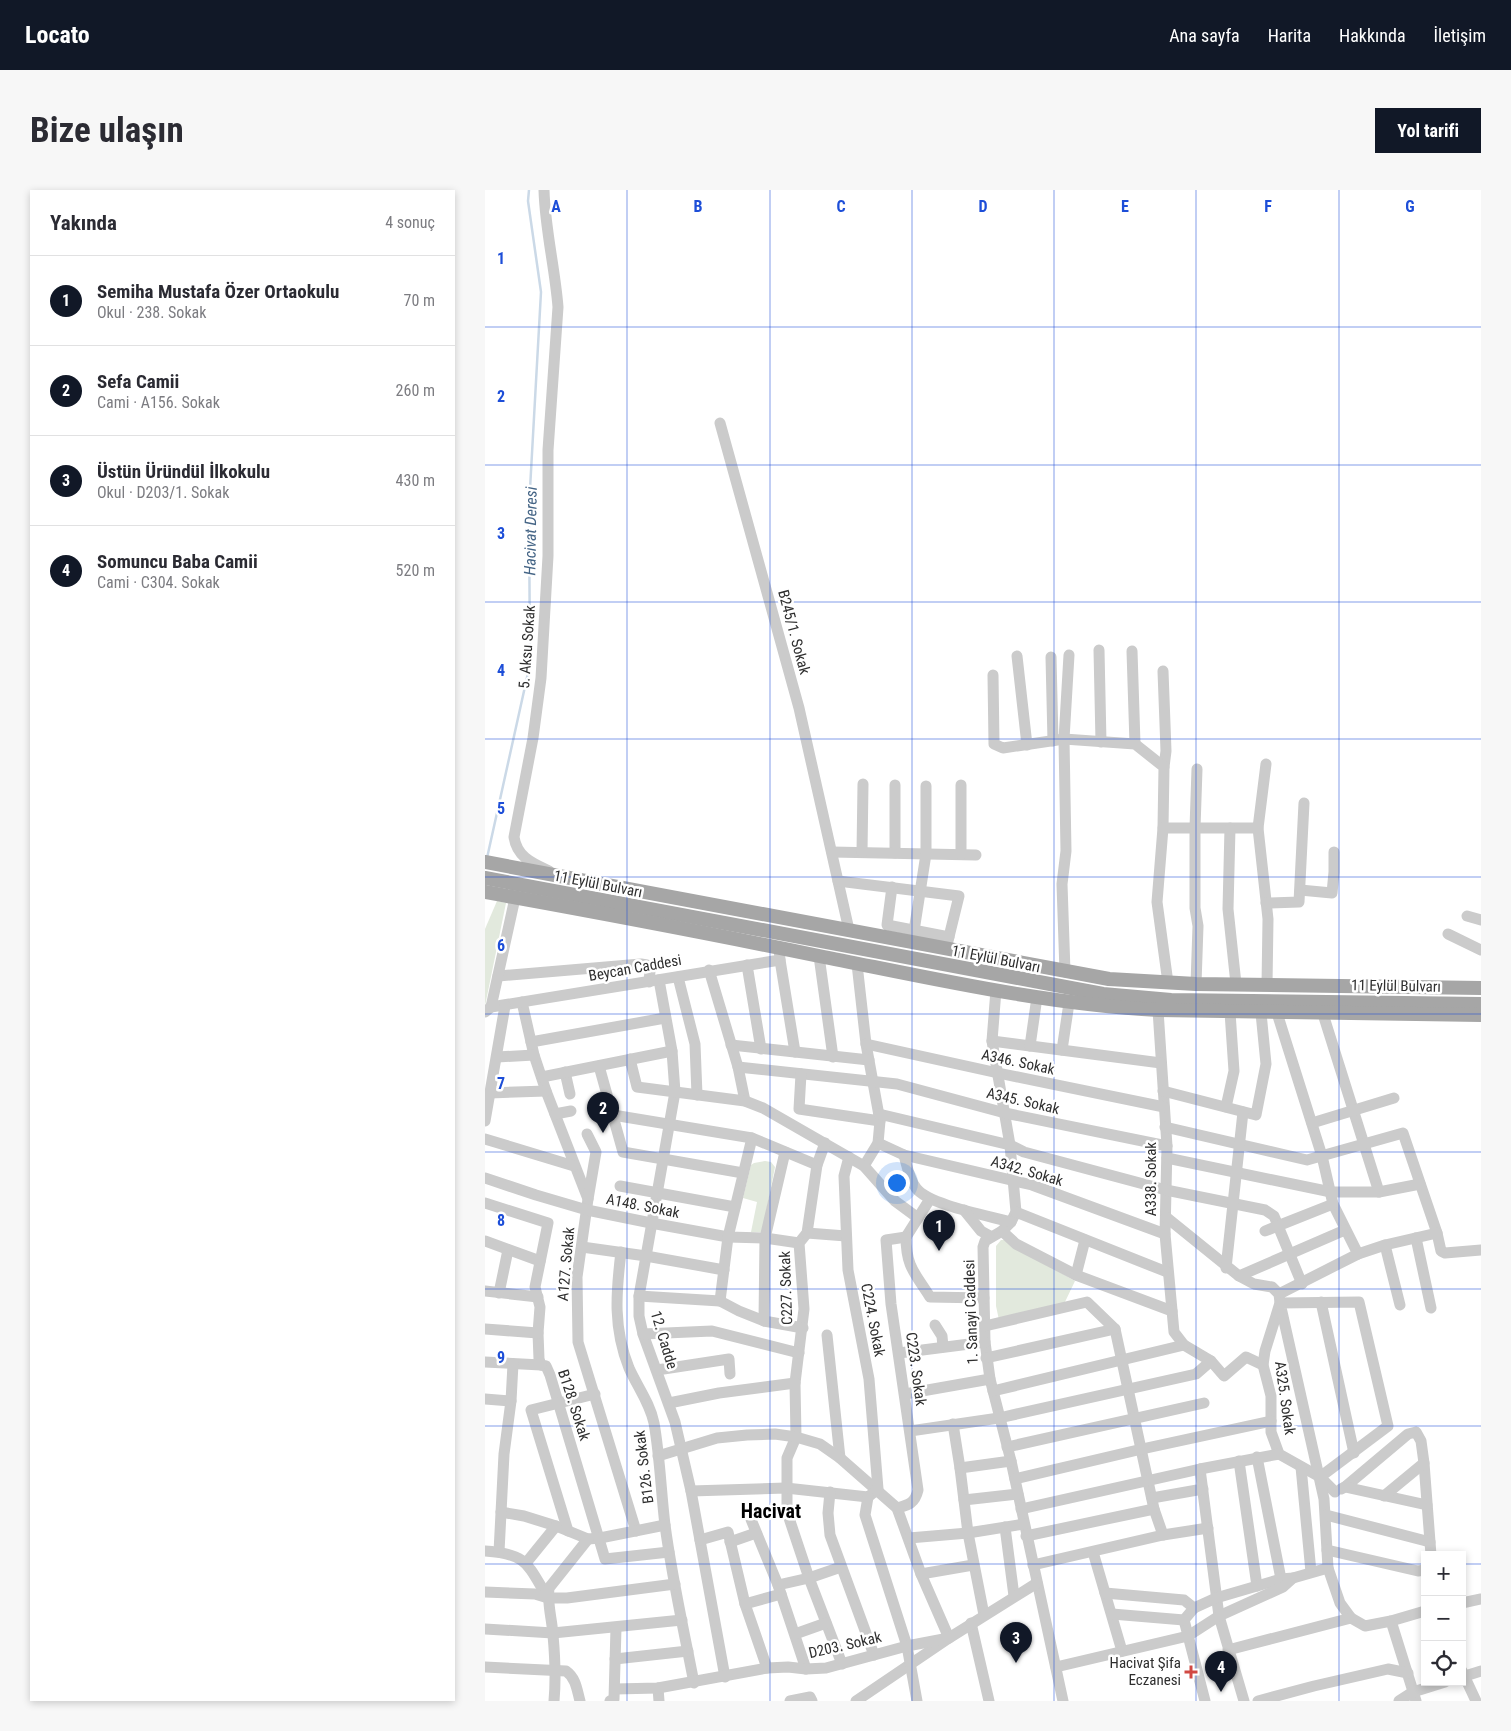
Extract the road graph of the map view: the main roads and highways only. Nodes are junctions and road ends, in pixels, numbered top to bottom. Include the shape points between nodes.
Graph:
1 (485, 862) edge
2 (485, 878) edge
3 (485, 892) edge
4 (511, 892) junction
5 (1481, 988) edge
6 (1481, 1004) edge
7 (1481, 1015) edge

1 - 5 main road, 11 Eylül Bulvarı via 849,930 948,943 1109,980
2 - 4 main road
3 - 4 main road
4 - 6 main road, 11 Eylül Bulvarı via 1103,994 1171,1000
4 - 7 main road via 780,954 819,956 1069,1003 1158,1010

